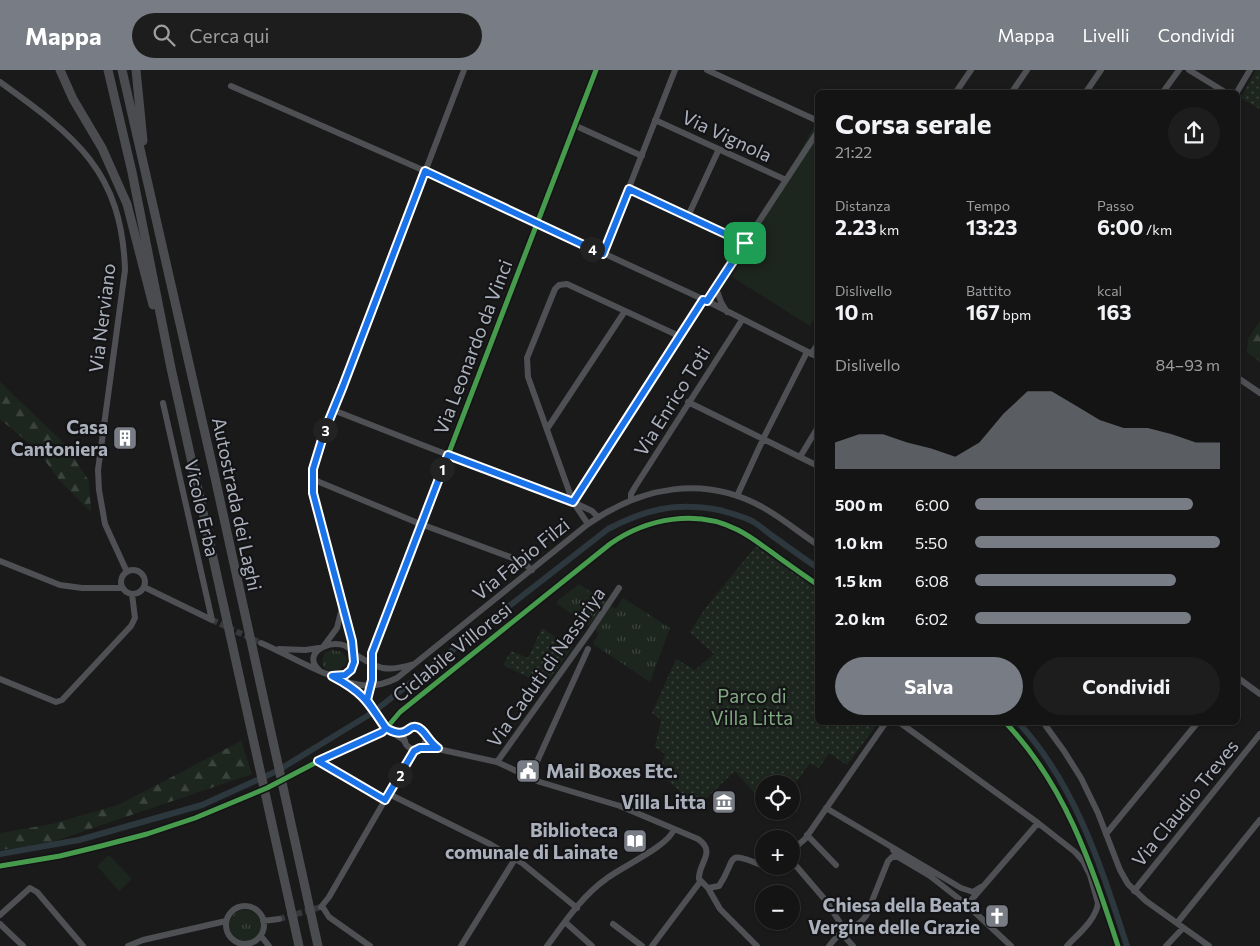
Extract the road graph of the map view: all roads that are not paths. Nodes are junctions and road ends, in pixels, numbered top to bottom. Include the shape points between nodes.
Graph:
1 (60, 70) edge
2 (108, 70) edge
3 (122, 70) edge
4 (136, 70) edge
5 (464, 70) edge
6 (596, 70) edge
7 (675, 70) edge
8 (707, 70) edge
9 (971, 70) edge
10 (1027, 70) edge
11 (1101, 70) edge
12 (1179, 70) edge
13 (1189, 70) edge
14 (1250, 70) edge
15 (0, 82) edge
16 (231, 86) dead end
17 (957, 90) edge
18 (1013, 90) edge
19 (1087, 90) edge
20 (1164, 90) edge
21 (1222, 90) edge
22 (1238, 90) edge
23 (655, 120) junction
24 (815, 121) edge
25 (574, 125) junction
26 (815, 136) edge
27 (719, 149) junction
28 (642, 156) junction
29 (425, 171) junction
30 (146, 173) junction
31 (786, 180) junction
32 (629, 189) junction
33 (688, 216) junction
34 (538, 223) junction
35 (745, 243) junction
36 (603, 254) junction
37 (716, 288) junction
38 (705, 300) junction
39 (625, 311) junction
40 (727, 312) junction
41 (742, 320) junction
42 (679, 336) junction
43 (812, 355) edge
44 (171, 368) junction
45 (1240, 379) edge
46 (1260, 393) edge
47 (688, 402) junction
48 (163, 403) dead end
49 (334, 407) junction
50 (547, 429) junction
51 (815, 432) edge
52 (763, 439) junction
53 (448, 455) junction
54 (800, 457) junction
55 (815, 464) edge
56 (312, 479) junction
57 (736, 496) junction
58 (631, 499) junction
59 (573, 502) junction
60 (598, 517) junction
61 (422, 524) junction
62 (588, 524) junction
63 (815, 543) edge
64 (0, 560) edge
65 (532, 570) junction
66 (126, 572) junction
67 (122, 588) junction
68 (144, 588) junction
69 (619, 588) dead end
70 (132, 594) junction
71 (342, 607) junction
72 (261, 642) tunnel mouth
73 (322, 647) junction
74 (273, 648) junction
75 (588, 649) dead end
76 (353, 653) junction
77 (417, 663) junction
78 (372, 664) junction
79 (320, 672) junction
80 (332, 676) junction
81 (0, 679) edge
82 (1240, 679) edge
83 (344, 682) junction
84 (371, 686) junction
85 (1260, 694) edge
86 (367, 700) junction
87 (884, 725) edge
88 (903, 725) edge
89 (1045, 725) edge
90 (1196, 725) edge
91 (387, 728) junction
92 (406, 731) junction
93 (1260, 734) edge
94 (426, 737) junction
95 (404, 741) junction
96 (419, 748) junction
97 (438, 748) junction
98 (318, 761) dead end
99 (497, 762) junction
100 (530, 777) junction
101 (389, 794) junction
102 (385, 800) junction
103 (826, 808) junction
104 (1260, 820) edge
105 (1038, 823) junction
106 (674, 829) junction
107 (1106, 834) junction
108 (808, 835) junction
109 (800, 843) edge
110 (900, 856) junction
111 (515, 858) junction
112 (755, 863) edge
113 (836, 865) dead end
114 (800, 870) edge
115 (704, 885) junction
116 (981, 887) junction
117 (964, 890) junction
118 (1134, 890) junction
119 (958, 897) junction
120 (967, 905) junction
121 (577, 908) junction
122 (0, 915) edge
123 (279, 919) tunnel mouth
124 (263, 921) junction
125 (565, 922) junction
126 (1177, 923) junction
127 (0, 924) edge
128 (613, 924) dead end
129 (226, 925) junction
130 (1183, 928) junction
131 (843, 931) junction
132 (261, 936) junction
133 (23, 946) edge
134 (83, 946) edge
135 (128, 946) edge
136 (269, 946) edge
137 (299, 946) edge
138 (318, 946) edge
139 (370, 946) edge
140 (461, 946) edge
141 (547, 946) edge
142 (592, 946) edge
143 (642, 946) edge
144 (652, 946) edge
145 (757, 946) edge
146 (829, 946) edge
147 (853, 946) edge
148 (1011, 946) edge
149 (1067, 946) edge
150 (1166, 946) edge
151 (1209, 946) edge

1 - 44 highway via 102,148 127,204
2 - 44 highway, Autostrada dei Laghi
3 - 30 highway, Autostrada dei Laghi
4 - 30 highway
5 - 29 street
6 - 25 street, Via Leonardo da Vinci
7 - 23 street
8 - 24 street
9 - 17 street
10 - 18 street
11 - 19 street
12 - 20 street
13 - 21 street
14 - 22 street
15 - 66 street, Via Nerviano via 74,139 106,184 120,225 125,270 98,470 105,524
16 - 29 street
23 - 27 street, Via Vignola
23 - 28 street
25 - 28 street
25 - 34 street, Via Leonardo da Vinci
26 - 31 street
27 - 31 street, Via Vignola
27 - 33 street
28 - 32 street
29 - 34 street
29 - 49 street
30 - 138 highway, Autostrada dei Laghi
31 - 35 street
32 - 33 street
32 - 36 street
33 - 35 street
34 - 36 street
34 - 53 street, Via Leonardo da Vinci
35 - 37 street
36 - 38 street
37 - 38 street
37 - 40 street
38 - 40 street
38 - 42 street
39 - 42 street
39 - 50 street
39 - 50 street via 566,284 556,287 527,358 528,376
40 - 41 street
41 - 43 street
41 - 47 street, Via Enrico Toti
42 - 59 street
43 - 52 street
44 - 137 highway, Autostrada dei Laghi
45 - 46 street
47 - 52 street
47 - 58 street, Via Enrico Toti via 631,494
48 - 68 street, Vicolo Erba via 212,620
49 - 53 street
49 - 56 street
50 - 59 street
51 - 54 street
52 - 54 street
52 - 57 street
53 - 59 street
53 - 61 street, Via Leonardo da Vinci
54 - 55 street
56 - 61 street
56 - 71 street
57 - 58 street, Via Fabio Filzi via 709,490 673,488
57 - 63 street, Via Fabio Filzi via 763,507
58 - 60 street, Via Fabio Filzi
59 - 60 street
59 - 62 street
60 - 62 street, Via Fabio Filzi
61 - 65 street via 522,561
61 - 78 street, Via Leonardo da Vinci via 372,653
62 - 65 street, Via Fabio Filzi
64 - 67 street via 60,585
65 - 77 street, Via Fabio Filzi
66 - 67 street via 122,577
66 - 68 street via 140,572 144,577
67 - 70 street
68 - 70 street
69 - 99 street, Via Caduti di Nassiriya
70 - 81 street via 135,618 130,626 62,700 56,702
71 - 73 street via 337,628
71 - 76 street
72 - 74 street
73 - 74 street
73 - 76 street via 339,644
73 - 79 street via 314,660
74 - 79 street
75 - 100 street
76 - 78 street, Via Fabio Filzi
76 - 80 street via 351,670 345,675
77 - 78 street, Via Fabio Filzi via 392,670
77 - 84 street, Via Fabio Filzi via 389,682
78 - 84 street, Via Leonardo da Vinci
79 - 80 street
80 - 83 street, Via Fabio Filzi
82 - 85 street
83 - 84 street, Via Fabio Filzi
83 - 86 street
84 - 86 street, Via Leonardo da Vinci
86 - 91 street
87 - 103 street
88 - 105 street
89 - 107 street via 1081,778
90 - 107 street
91 - 92 street
91 - 95 street
92 - 94 street via 419,727
92 - 95 street
93 - 118 street, Via Claudio Treves
94 - 96 street
94 - 97 street
95 - 96 street via 409,747
96 - 97 street
96 - 101 street via 411,755
97 - 99 street
98 - 102 street
99 - 100 street
100 - 106 street
101 - 102 street
101 - 111 street
102 - 139 street via 322,906 330,917
103 - 108 street
103 - 110 street via 891,847
104 - 126 street
105 - 116 street
105 - 149 street via 1083,861 1098,903 1096,913
106 - 115 street via 698,839 706,847 707,854 699,874
106 - 121 street via 648,853 606,879
107 - 118 street via 1123,876
108 - 109 street
108 - 113 street
110 - 117 street
110 - 119 street
110 - 131 street via 892,857 888,862 866,916 854,927
111 - 121 street
111 - 140 street
112 - 115 street via 735,858 719,886
114 - 131 street via 827,902
115 - 144 street via 693,891
115 - 145 street via 720,909
116 - 117 street via 973,892
116 - 120 street
117 - 119 street
118 - 126 street
119 - 120 street
120 - 148 street
121 - 125 street
122 - 134 street via 30,888
123 - 124 street
124 - 129 street via 258,911 242,907 232,912
124 - 132 street
125 - 141 street
125 - 142 street
126 - 130 street
127 - 133 street
128 - 143 street
129 - 132 street via 234,941 243,944 253,943
129 - 135 street via 143,940
130 - 150 street
130 - 151 street
131 - 146 street
131 - 147 street
132 - 136 street

